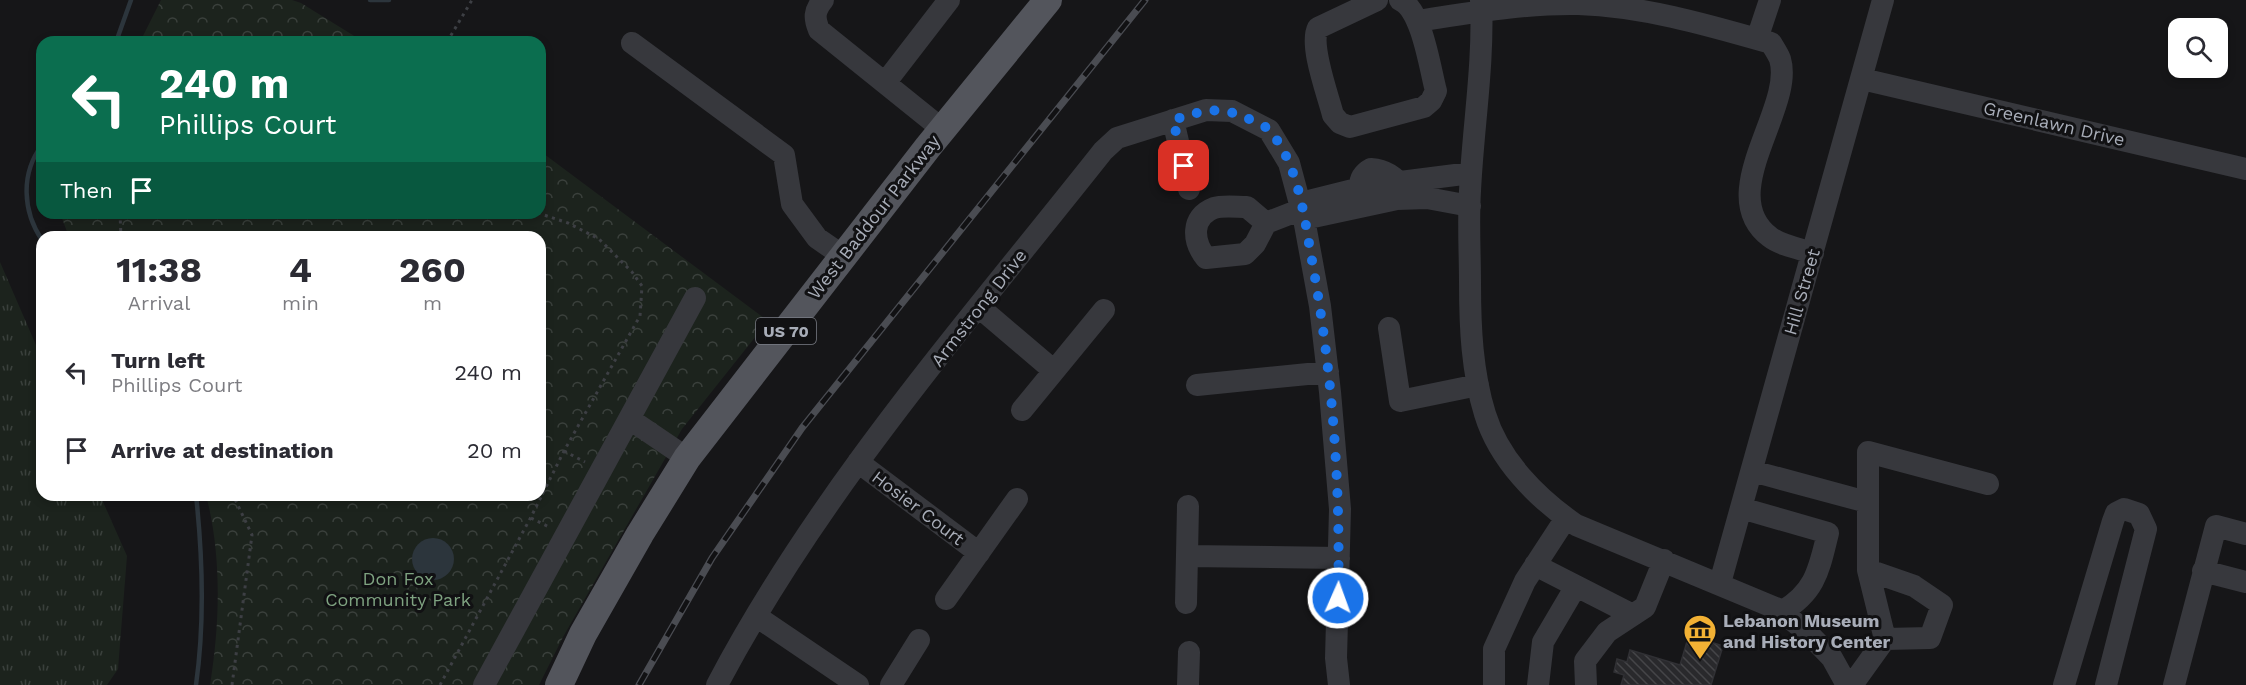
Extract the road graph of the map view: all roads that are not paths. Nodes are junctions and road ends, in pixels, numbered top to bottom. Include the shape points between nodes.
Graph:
1 (823, 0) edge
2 (949, 0) edge
3 (1048, 0) edge
4 (1377, 0) edge
5 (1400, 0) edge
6 (1770, 0) edge
7 (1883, 0) edge
8 (1550, 3) edge
9 (1481, 5) edge
10 (1418, 21) junction
11 (1757, 39) junction
12 (632, 43) dead end
13 (1862, 79) junction
14 (885, 83) junction
15 (1173, 120) junction
16 (942, 129) junction
17 (2246, 169) edge
18 (1471, 174) junction
19 (1189, 189) dead end
20 (1402, 191) junction
21 (1470, 206) junction
22 (1303, 210) junction
23 (1266, 222) dead end
24 (1813, 253) junction
25 (843, 256) junction
26 (695, 298) dead end
27 (980, 307) junction
28 (1104, 310) dead end
29 (1389, 328) dead end
30 (1053, 370) junction
31 (1328, 372) junction
32 (1197, 385) dead end
33 (1478, 385) junction
34 (1022, 410) dead end
35 (631, 420) junction
36 (687, 458) junction
37 (858, 462) junction
38 (1752, 471) junction
39 (1988, 483) dead end
40 (1017, 499) dead end
41 (1868, 501) junction
42 (1188, 506) dead end
43 (1741, 507) junction
44 (1566, 518) junction
45 (2246, 534) edge
46 (979, 553) junction
47 (1186, 556) junction
48 (1339, 558) junction
49 (1664, 560) junction
50 (1535, 565) junction
51 (1868, 570) junction
52 (2203, 571) junction
53 (2246, 582) edge
54 (1720, 583) junction
55 (1576, 586) junction
56 (2091, 594) junction
57 (946, 599) dead end
58 (2128, 601) junction
59 (1186, 603) dead end
60 (1781, 612) junction
61 (756, 615) junction
62 (1633, 615) junction
63 (1885, 639) junction
64 (919, 640) dead end
65 (1189, 652) dead end
66 (484, 685) edge
67 (559, 685) edge
68 (717, 685) edge
69 (858, 685) edge
70 (891, 685) edge
71 (1188, 685) edge
72 (1339, 685) edge
73 (1494, 685) edge
74 (1538, 685) edge
75 (1586, 685) edge
76 (1847, 685) edge
77 (1852, 685) edge
78 (2064, 685) edge
79 (2106, 685) edge
80 (2174, 685) edge

1 - 14 street via 816,8 819,30
2 - 14 street
3 - 16 main road, West Baddour Parkway / US 70
4 - 10 street via 1318,28 1315,34 1333,115 1340,123 1350,126 1431,102 1436,92
5 - 10 street via 1406,2
6 - 11 street
7 - 13 street, Hill Street
8 - 9 street
8 - 11 street via 1654,12
9 - 10 street
9 - 18 street
11 - 24 street via 1771,43 1780,60 1779,87 1749,192 1753,215 1770,237
12 - 25 street via 784,155 792,204 817,238
13 - 17 street, Greenlawn Drive
13 - 24 street, Hill Street
14 - 16 street
15 - 19 street
15 - 22 street, Armstrong Drive via 1206,110 1232,111 1269,130 1289,163
15 - 27 street, Armstrong Drive via 1117,138 1102,151
16 - 25 main road, West Baddour Parkway / US 70
18 - 20 street
18 - 21 street
20 - 21 street
20 - 22 street
21 - 33 street via 1470,321
22 - 23 street
22 - 31 street, Armstrong Drive
24 - 38 street, Hill Street
25 - 36 main road, West Baddour Parkway / US 70
26 - 35 street
27 - 30 street
27 - 37 street, Armstrong Drive
28 - 30 street
29 - 33 street via 1400,401
30 - 34 street
31 - 32 street
31 - 48 street, Armstrong Drive via 1340,510
33 - 44 street via 1485,415 1512,465 1531,488
35 - 36 street
35 - 66 street
36 - 67 main road, West Baddour Parkway / US 70 via 628,554
37 - 46 street, Hosier Court
37 - 61 street, Armstrong Drive
38 - 41 street
38 - 43 street, Hill Street
39 - 41 street via 1868,453
40 - 46 street, Hosier Court
41 - 51 street
42 - 47 street
43 - 54 street, Hill Street
43 - 60 street via 1828,533 1816,578 1800,602
44 - 49 street
44 - 50 street
45 - 52 street via 2216,526
46 - 57 street, Hosier Court
47 - 48 street
47 - 59 street
48 - 72 street, Armstrong Drive
49 - 54 street
49 - 62 street via 1644,607
50 - 55 street
50 - 73 street via 1494,649
51 - 63 street
51 - 63 street via 1914,586 1942,605 1930,638
52 - 53 street
52 - 80 street
54 - 60 street
55 - 62 street
55 - 74 street via 1543,642
56 - 58 street
56 - 58 street via 2116,513 2131,510 2139,514 2146,529
56 - 78 street
58 - 79 street
60 - 76 street via 1832,658
61 - 68 street, Armstrong Drive
61 - 69 street
62 - 75 street via 1607,632 1585,661
63 - 77 street
64 - 70 street
65 - 71 street

